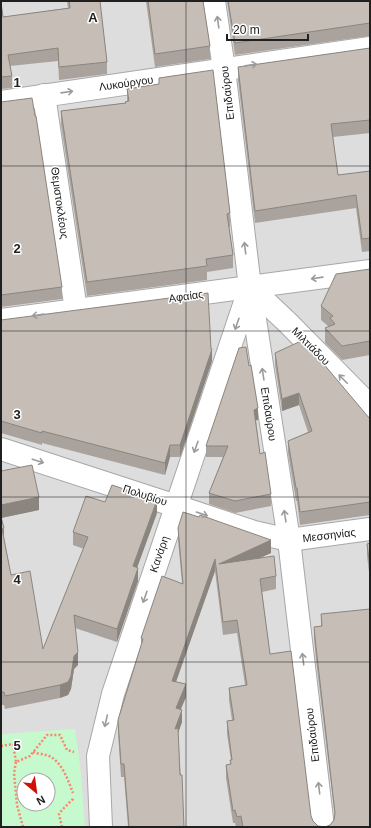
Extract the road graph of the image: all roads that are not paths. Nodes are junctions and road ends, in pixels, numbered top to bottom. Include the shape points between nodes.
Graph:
1 (214, 1) edge
2 (370, 48) edge
3 (224, 69) junction
4 (44, 95) junction
5 (1, 102) edge
6 (370, 271) edge
7 (250, 287) junction
8 (76, 310) junction
9 (1, 320) edge
10 (370, 406) edge
11 (1, 449) edge
12 (176, 506) junction
13 (370, 529) edge
14 (289, 540) junction
15 (101, 827) edge
16 (323, 827) edge

3 -> 1 street, Επιδαύρου
3 -> 2 street, Λυκούργου
4 -> 3 street, Λυκούργου
7 -> 3 street, Επιδαύρου
4 - 5 street, Λυκούργου
4 - 8 street, Θεμιστοκλέους
6 -> 7 street, Αφαίας
7 - 8 street, Αφαίας
10 -> 7 street, Μιλτιάδου
7 -> 12 street, Κανάρη
14 -> 7 street, Επιδαύρου
8 -> 9 street, Αφαίας
11 -> 12 street, Πολυβίου
12 -> 14 street, Πολυβίου via 254,532
12 -> 15 street, Κανάρη via 112,694 98,756
13 - 14 street, Μεσσηνίας
16 -> 14 street, Επιδαύρου

